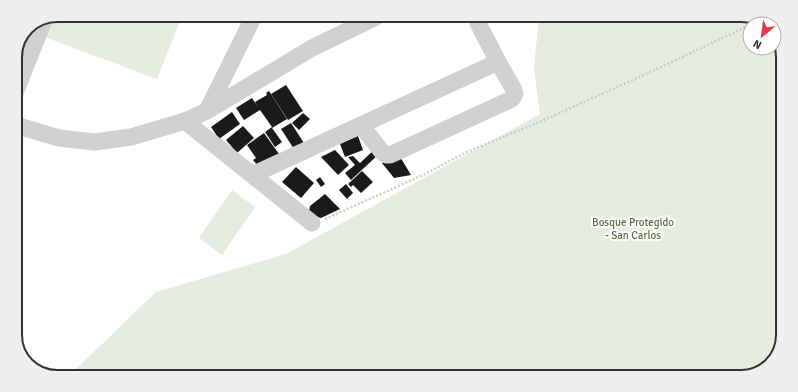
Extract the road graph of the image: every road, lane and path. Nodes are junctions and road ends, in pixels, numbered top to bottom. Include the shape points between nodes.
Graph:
1 (251, 22) edge
2 (366, 22) edge
3 (478, 23) dead end
4 (42, 26) edge
5 (742, 29) edge
6 (498, 62) junction
7 (22, 75) edge
8 (207, 111) junction
9 (185, 122) junction
10 (361, 125) junction
11 (22, 127) edge
12 (252, 175) junction
13 (312, 223) joint

1 - 8 street
2 - 8 street via 312,48
3 - 6 street
4 - 7 street
5 - 13 path via 468,152 338,214
6 - 10 street
6 - 10 street via 513,88 515,94 512,99 390,155 382,152
8 - 9 street
9 - 11 street via 131,137 95,142 59,138
9 - 12 street
10 - 12 street
12 - 13 street

